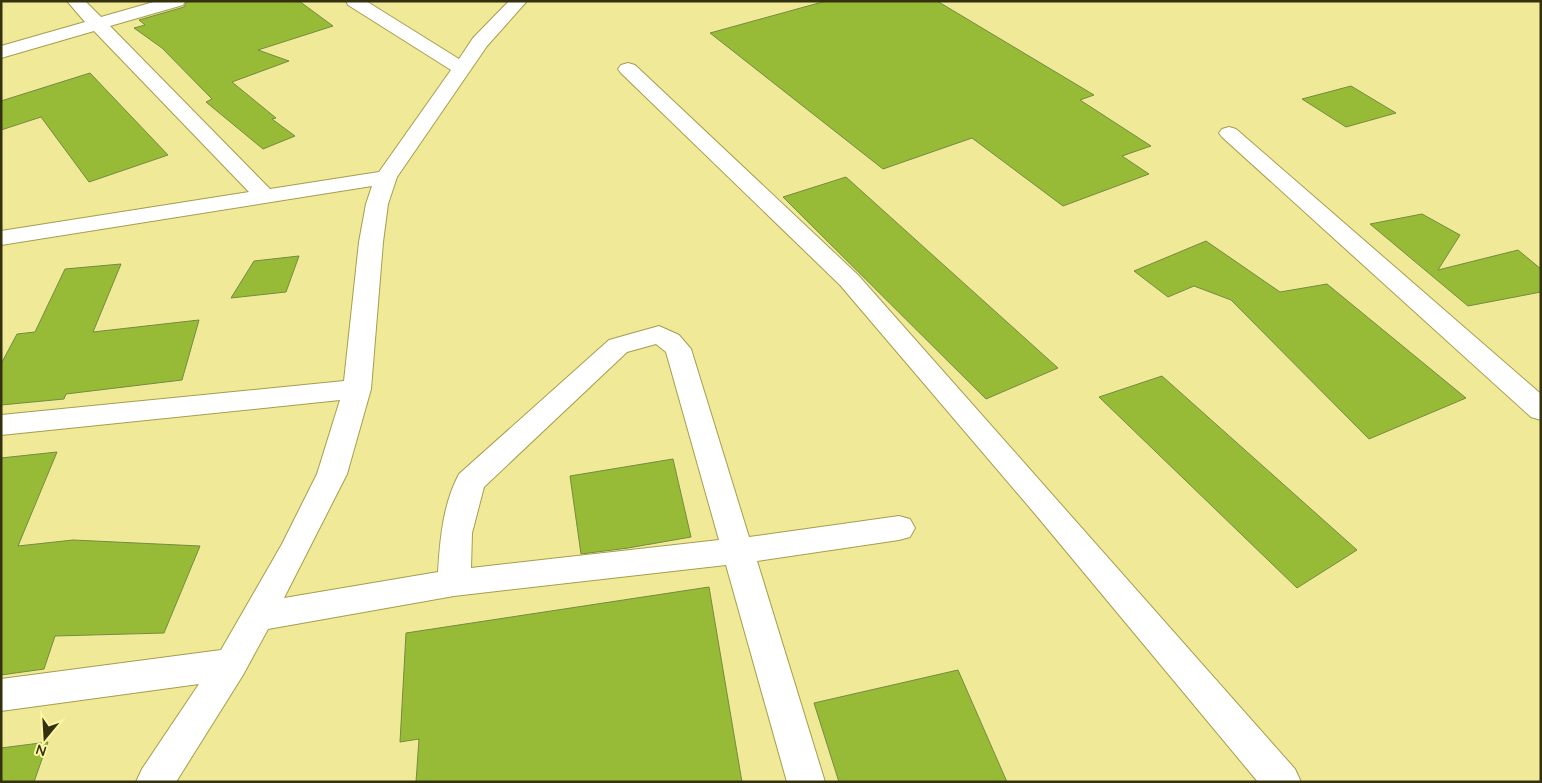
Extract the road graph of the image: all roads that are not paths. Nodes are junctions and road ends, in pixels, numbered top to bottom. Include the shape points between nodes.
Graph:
1 (75, 1) edge
2 (177, 1) edge
3 (354, 1) edge
4 (519, 1) edge
5 (97, 23) junction
6 (1, 52) edge
7 (461, 68) junction
8 (628, 69) dead end
9 (1229, 133) dead end
10 (386, 176) junction
11 (265, 196) junction
12 (1, 238) edge
13 (357, 389) junction
14 (1541, 410) edge
15 (1, 425) edge
16 (899, 528) dead end
17 (738, 551) junction
18 (454, 583) junction
19 (258, 617) junction
20 (231, 664) junction
21 (1, 695) edge
22 (155, 782) edge
23 (806, 782) edge
24 (1282, 782) edge

1 - 5 street
2 - 5 street
3 - 7 street
4 - 7 street via 480,42
5 - 6 street
5 - 11 street
7 - 10 street
8 - 24 street via 849,280
9 - 14 street
10 - 11 street
10 - 13 street via 377,204
11 - 12 street
13 - 15 street
13 - 19 street via 332,474
16 - 17 street
17 - 18 street
17 - 18 street via 678,348 659,335 618,346 470,482 456,533
17 - 23 street
18 - 19 street
19 - 20 street
20 - 21 street
20 - 22 street

